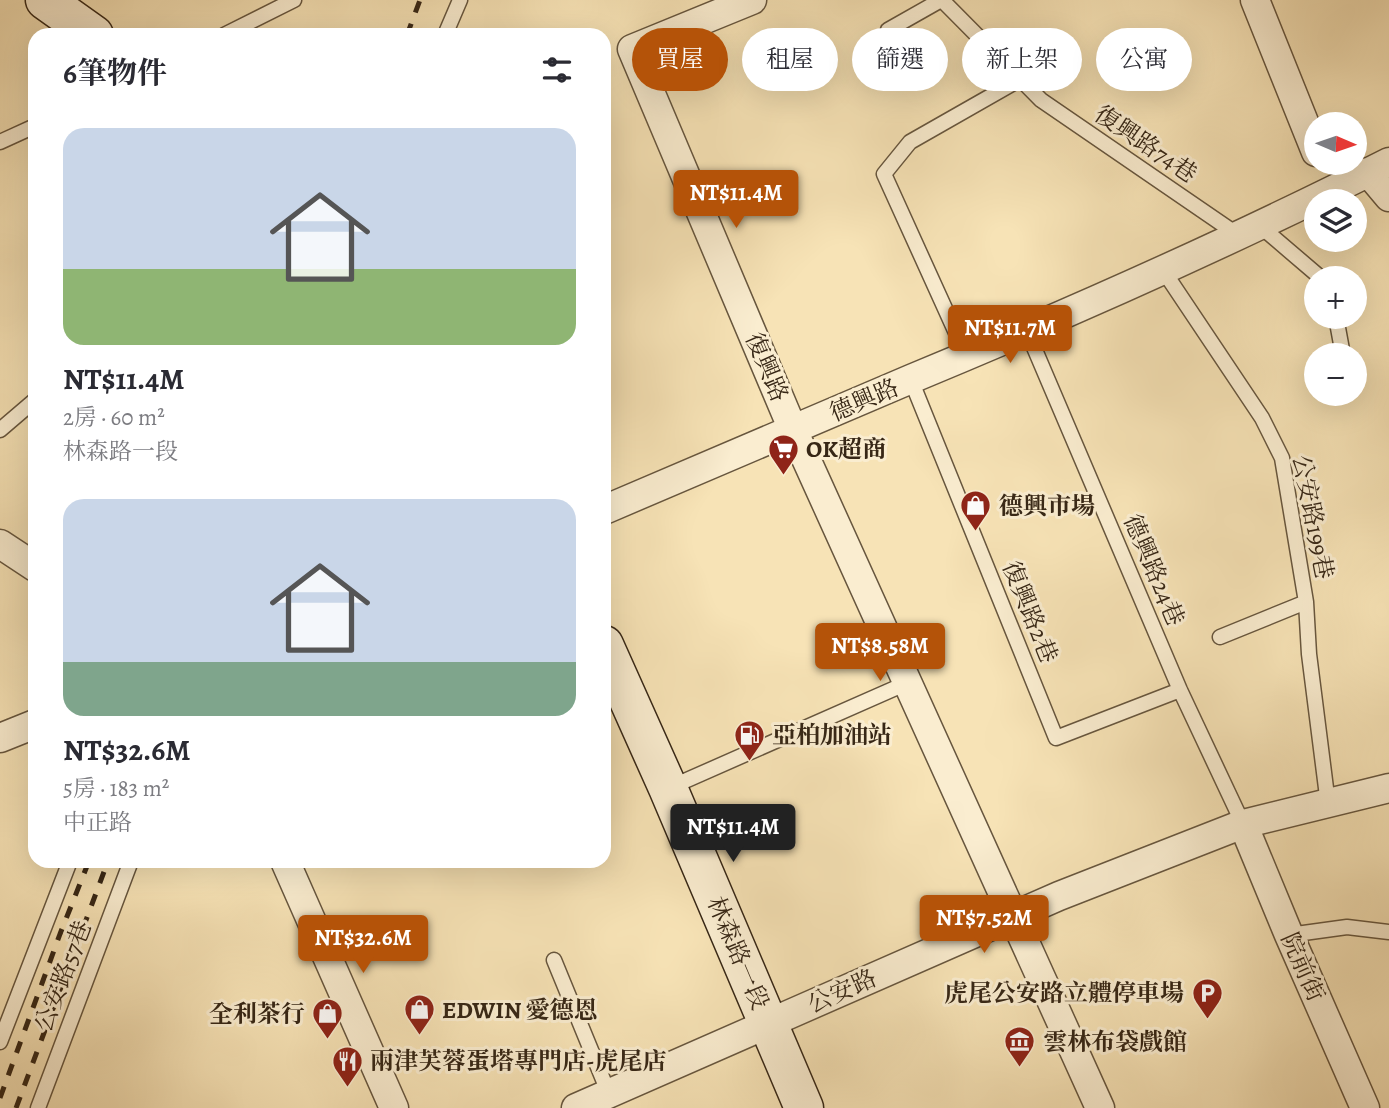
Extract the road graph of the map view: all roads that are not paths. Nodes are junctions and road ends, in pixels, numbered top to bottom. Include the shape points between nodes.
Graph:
1 (45, 0) edge
2 (294, 0) edge
3 (460, 0) edge
4 (752, 0) edge
5 (941, 0) edge
6 (1255, 0) edge
7 (84, 28) edge
8 (238, 28) edge
9 (448, 28) edge
10 (892, 28) edge
11 (968, 28) edge
12 (1000, 91) edge
13 (1031, 91) edge
14 (1304, 122) edge
15 (28, 129) edge
16 (0, 142) edge
17 (1379, 167) edge
18 (1337, 189) edge
19 (1389, 197) edge
20 (1304, 204) edge
21 (1248, 230) junction
22 (1304, 267) edge
23 (1163, 270) junction
24 (1027, 331) junction
25 (967, 357) junction
26 (911, 380) junction
27 (28, 406) edge
28 (0, 430) edge
29 (793, 430) junction
30 (611, 507) edge
31 (0, 544) edge
32 (28, 562) edge
33 (1306, 602) junction
34 (1220, 637) dead end
35 (611, 661) edge
36 (907, 683) junction
37 (1180, 690) junction
38 (28, 727) edge
39 (0, 738) edge
40 (668, 788) junction
41 (1389, 788) edge
42 (1328, 804) junction
43 (1243, 824) junction
44 (67, 868) edge
45 (128, 868) edge
46 (290, 868) edge
47 (1012, 916) junction
48 (1389, 932) edge
49 (1289, 935) junction
50 (554, 960) dead end
51 (768, 1023) junction
52 (0, 1042) edge
53 (609, 1094) junction
54 (38, 1108) edge
55 (394, 1108) edge
56 (576, 1108) edge
57 (804, 1108) edge
58 (1100, 1108) edge
59 (1365, 1108) edge

1 - 7 main road
2 - 8 lane
3 - 9 lane
4 - 29 street, 復興路 via 632,49
5 - 10 lane, 復興路74巷
5 - 11 lane, 復興路74巷
6 - 14 street
12 - 25 lane via 910,142 884,174
13 - 21 lane, 復興路74巷
15 - 16 lane
17 - 18 street, 德興路
17 - 19 street
20 - 21 street, 德興路
21 - 22 lane, 復興路74巷
21 - 23 street, 德興路
23 - 24 street, 德興路
23 - 33 lane, 公安路199巷 via 1262,418 1282,458
24 - 25 street, 德興路
24 - 37 lane, 德興路24巷
25 - 26 street, 德興路
26 - 29 street, 德興路
26 - 37 lane, 復興路2巷 via 1056,738
27 - 28 lane
29 - 30 street, 德興路
29 - 36 street, 復興路
31 - 32 street
33 - 34 lane
33 - 42 lane, 公安路199巷
35 - 40 main road, 林森路一段
36 - 40 lane
36 - 47 street, 復興路
37 - 43 lane, 德興路24巷
38 - 39 street
40 - 51 main road, 林森路一段
41 - 42 street, 公安路
42 - 43 street, 公安路
43 - 47 street, 公安路
43 - 49 street, 院前街
44 - 52 lane
45 - 54 lane, 公安路57巷
46 - 55 street
47 - 51 street, 公安路
47 - 58 street, 復興路
48 - 49 lane via 1347,928
49 - 59 street, 院前街
50 - 53 lane
51 - 53 street, 公安路
51 - 57 main road, 林森路一段
53 - 56 street, 公安路

